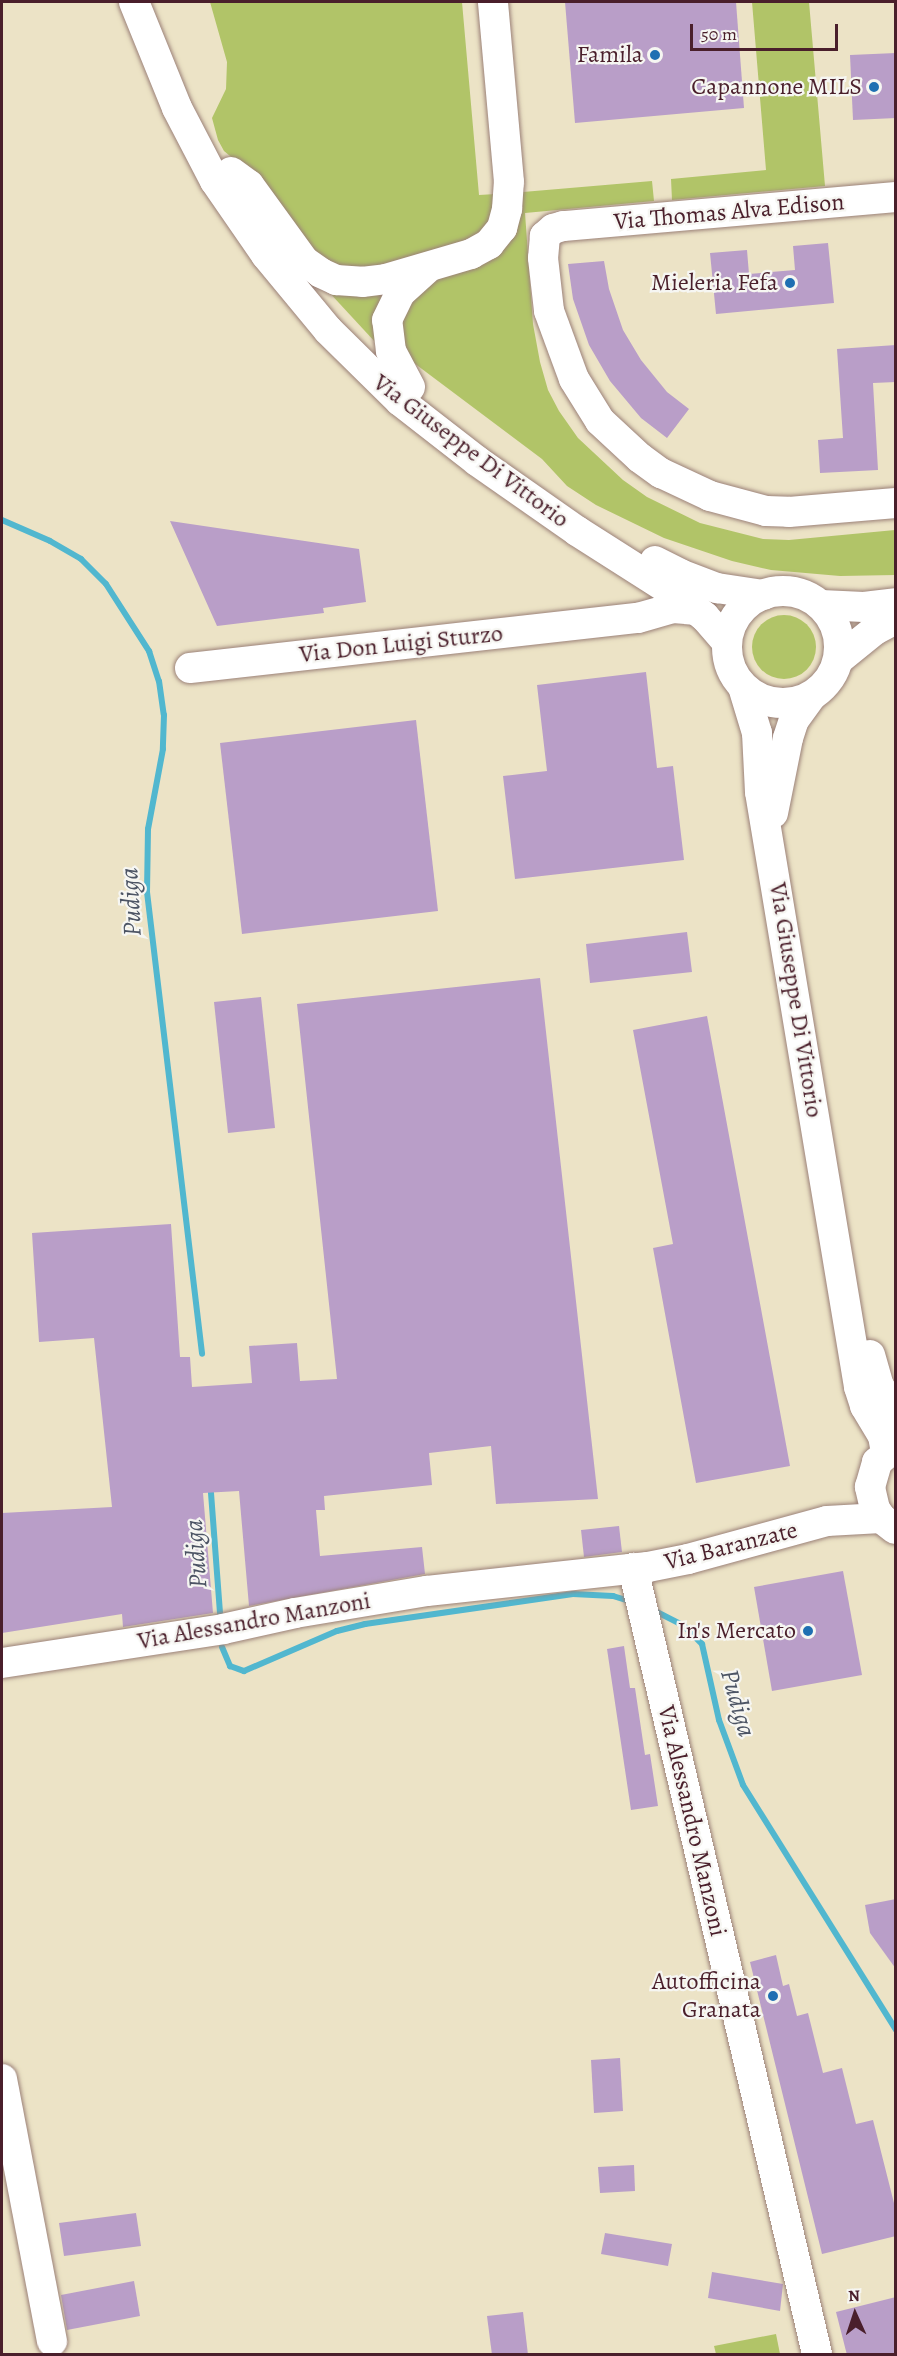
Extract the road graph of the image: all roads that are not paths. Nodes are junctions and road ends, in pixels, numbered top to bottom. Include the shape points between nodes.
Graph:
1 (134, 2) edge
2 (155, 2) edge
3 (493, 2) edge
4 (231, 172) junction
5 (896, 197) edge
6 (427, 269) junction
7 (410, 387) junction
8 (896, 503) edge
9 (618, 558) junction
10 (763, 595) junction
11 (896, 603) edge
12 (821, 605) junction
13 (697, 610) junction
14 (896, 619) edge
15 (612, 621) junction
16 (727, 642) junction
17 (839, 659) junction
18 (190, 668) dead end
19 (743, 687) junction
20 (811, 697) junction
21 (769, 837) junction
22 (823, 1162) junction
23 (896, 1413) edge
24 (891, 1450) edge
25 (870, 1487) junction
26 (827, 1521) junction
27 (888, 1524) edge
28 (578, 1574) joint
29 (640, 1597) junction
30 (2, 1663) edge
31 (2, 2079) edge
32 (52, 2341) dead end
33 (817, 2355) edge

1 - 9 street, Via Giuseppe Di Vittorio via 177,108 215,181 299,297 400,401 477,461
2 - 4 street, Via Giuseppe Di Vittorio via 193,103
3 - 6 street via 509,182 507,209 502,228 489,244
4 - 6 street via 249,185 297,253 321,273 345,282 362,282
4 - 7 street, Via Giuseppe Di Vittorio via 315,290
5 - 8 street, Via Thomas Alva Edison via 563,226 548,233 543,249 546,293 557,337 574,379 600,421 640,458 661,473 710,496 766,511
6 - 7 street via 400,293 387,320 390,351
7 - 10 street, Via Giuseppe Di Vittorio via 485,446 649,557 701,583
9 - 13 street, Via Giuseppe Di Vittorio
9 - 15 street via 633,580 636,597 631,607
10 - 12 street via 793,592
10 - 16 street via 752,600 735,618
11 - 12 street via 864,607
12 - 17 street via 839,635
13 - 15 street, Via Don Luigi Sturzo via 673,608
13 - 16 street, Via Giuseppe Di Vittorio
14 - 17 street via 875,630
15 - 18 street, Via Don Luigi Sturzo
16 - 19 street via 729,662
17 - 20 street via 829,681
19 - 20 street via 776,703 788,704
19 - 21 street, Via Giuseppe Di Vittorio via 757,734 759,783
20 - 21 street, Via Giuseppe Di Vittorio via 794,720 788,738
21 - 22 street, Via Giuseppe Di Vittorio
22 - 23 street, Via Giuseppe Di Vittorio via 865,1340 879,1386
22 - 24 street, Via Giuseppe Di Vittorio via 859,1387 865,1406
24 - 25 street via 877,1462
25 - 26 street, Via Baranzate
25 - 27 street via 871,1498
26 - 27 street, Via Baranzate
26 - 29 street, Via Baranzate via 688,1559
28 - 29 street, Via Baranzate
28 - 30 street, Via Alessandro Manzoni via 403,1594 231,1628
29 - 33 street, Via Alessandro Manzoni
31 - 32 street

